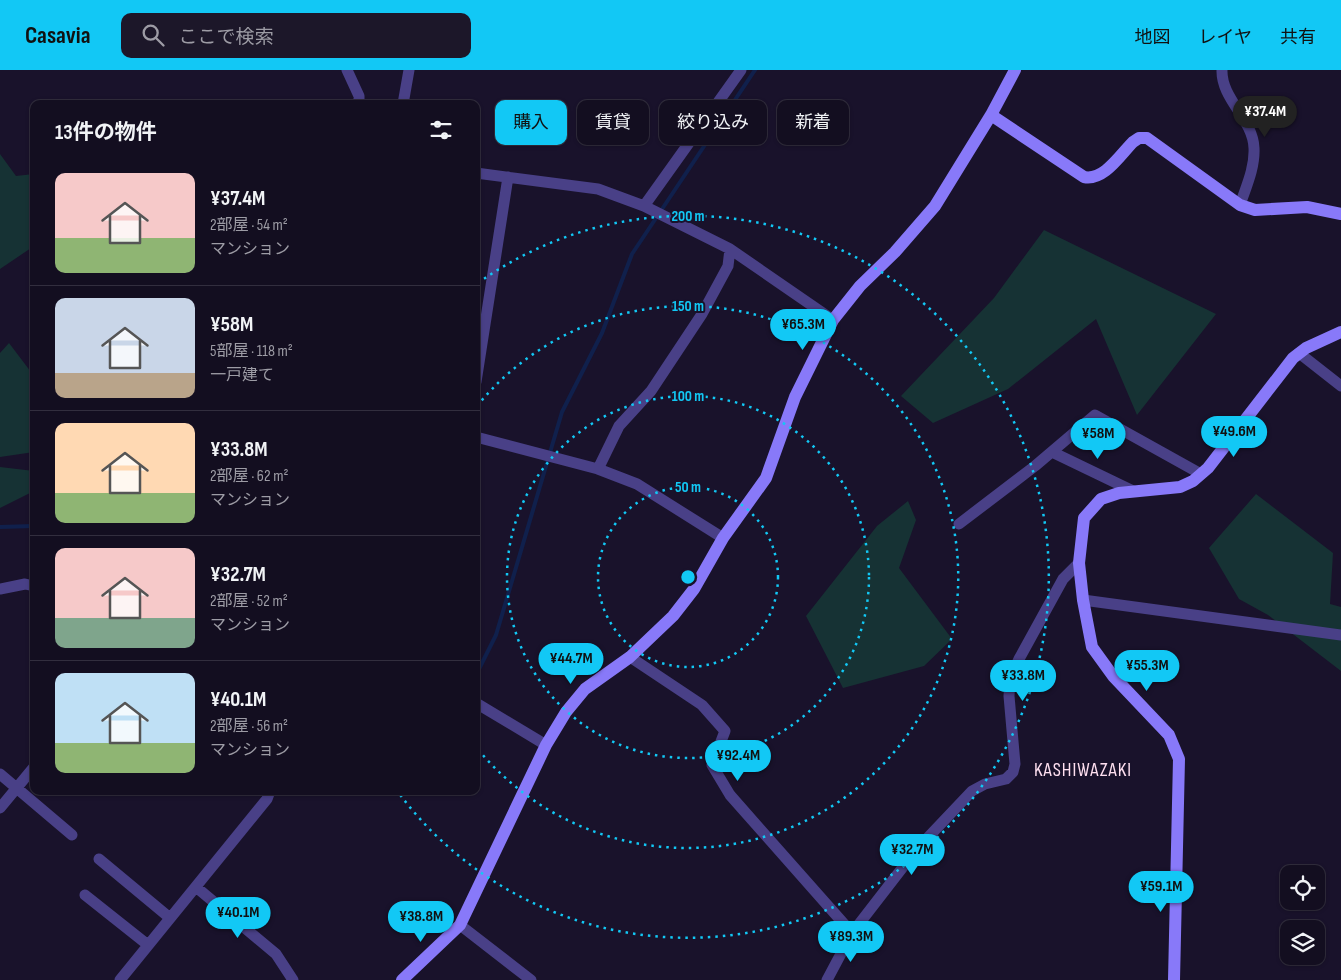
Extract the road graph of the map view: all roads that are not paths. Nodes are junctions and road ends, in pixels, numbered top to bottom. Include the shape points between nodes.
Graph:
1 (347, 70) edge
2 (409, 70) edge
3 (741, 70) edge
4 (1015, 70) edge
5 (1222, 70) edge
6 (359, 100) edge
7 (404, 100) edge
8 (991, 115) junction
9 (480, 174) edge
10 (508, 177) junction
11 (1240, 205) junction
12 (644, 206) junction
13 (1341, 214) edge
14 (730, 249) junction
15 (833, 320) junction
16 (1341, 332) edge
17 (1299, 353) junction
18 (480, 356) edge
19 (1341, 386) edge
20 (480, 438) edge
21 (1052, 452) junction
22 (598, 469) junction
23 (1201, 474) junction
24 (1133, 491) junction
25 (959, 524) dead end
26 (723, 538) junction
27 (1079, 563) junction
28 (30, 585) edge
29 (0, 589) edge
30 (1083, 600) junction
31 (1341, 636) edge
32 (630, 657) junction
33 (480, 705) edge
34 (546, 745) junction
35 (30, 772) edge
36 (0, 774) edge
37 (16, 788) junction
38 (268, 795) edge
39 (0, 808) edge
40 (72, 835) dead end
41 (99, 859) dead end
42 (196, 887) junction
43 (86, 895) dead end
44 (170, 918) junction
45 (460, 925) junction
46 (852, 933) junction
47 (148, 945) junction
48 (120, 980) edge
49 (293, 980) edge
50 (402, 980) edge
51 (531, 980) edge
52 (827, 980) edge
53 (1174, 980) edge

1 - 6 street
2 - 7 street
3 - 12 street
4 - 8 street
5 - 11 street via 1222,81 1250,133 1254,148 1250,177
8 - 11 street via 1093,179 1133,142 1147,138
8 - 15 street via 934,206
9 - 10 street
10 - 12 street via 598,189
10 - 18 street
11 - 13 street via 1255,210 1307,207
12 - 14 street
14 - 15 street
14 - 22 street via 728,266 702,314 651,391 619,426
15 - 26 street via 794,397 766,478
16 - 17 street
17 - 19 street
17 - 23 street
20 - 22 street
21 - 23 street via 1095,415
21 - 24 street
21 - 25 street
22 - 26 street via 637,484
23 - 24 street via 1180,487
24 - 27 street via 1101,500 1089,511 1084,518
26 - 32 street via 694,589 673,616
27 - 30 street
27 - 46 street via 1063,579 1010,680 1013,772 1006,779 972,791 956,806 911,856
28 - 29 street
30 - 31 street
30 - 53 street via 1092,647 1113,676 1169,735 1178,759
32 - 34 street via 585,689
32 - 46 street via 702,705 725,731 712,765 730,795
33 - 34 street
34 - 45 street
35 - 37 street
36 - 37 street
37 - 39 street
37 - 40 street
38 - 42 street
41 - 44 street
42 - 44 street
42 - 49 street via 276,954
43 - 47 street
44 - 47 street
45 - 50 street
45 - 51 street
46 - 52 street
47 - 48 street

